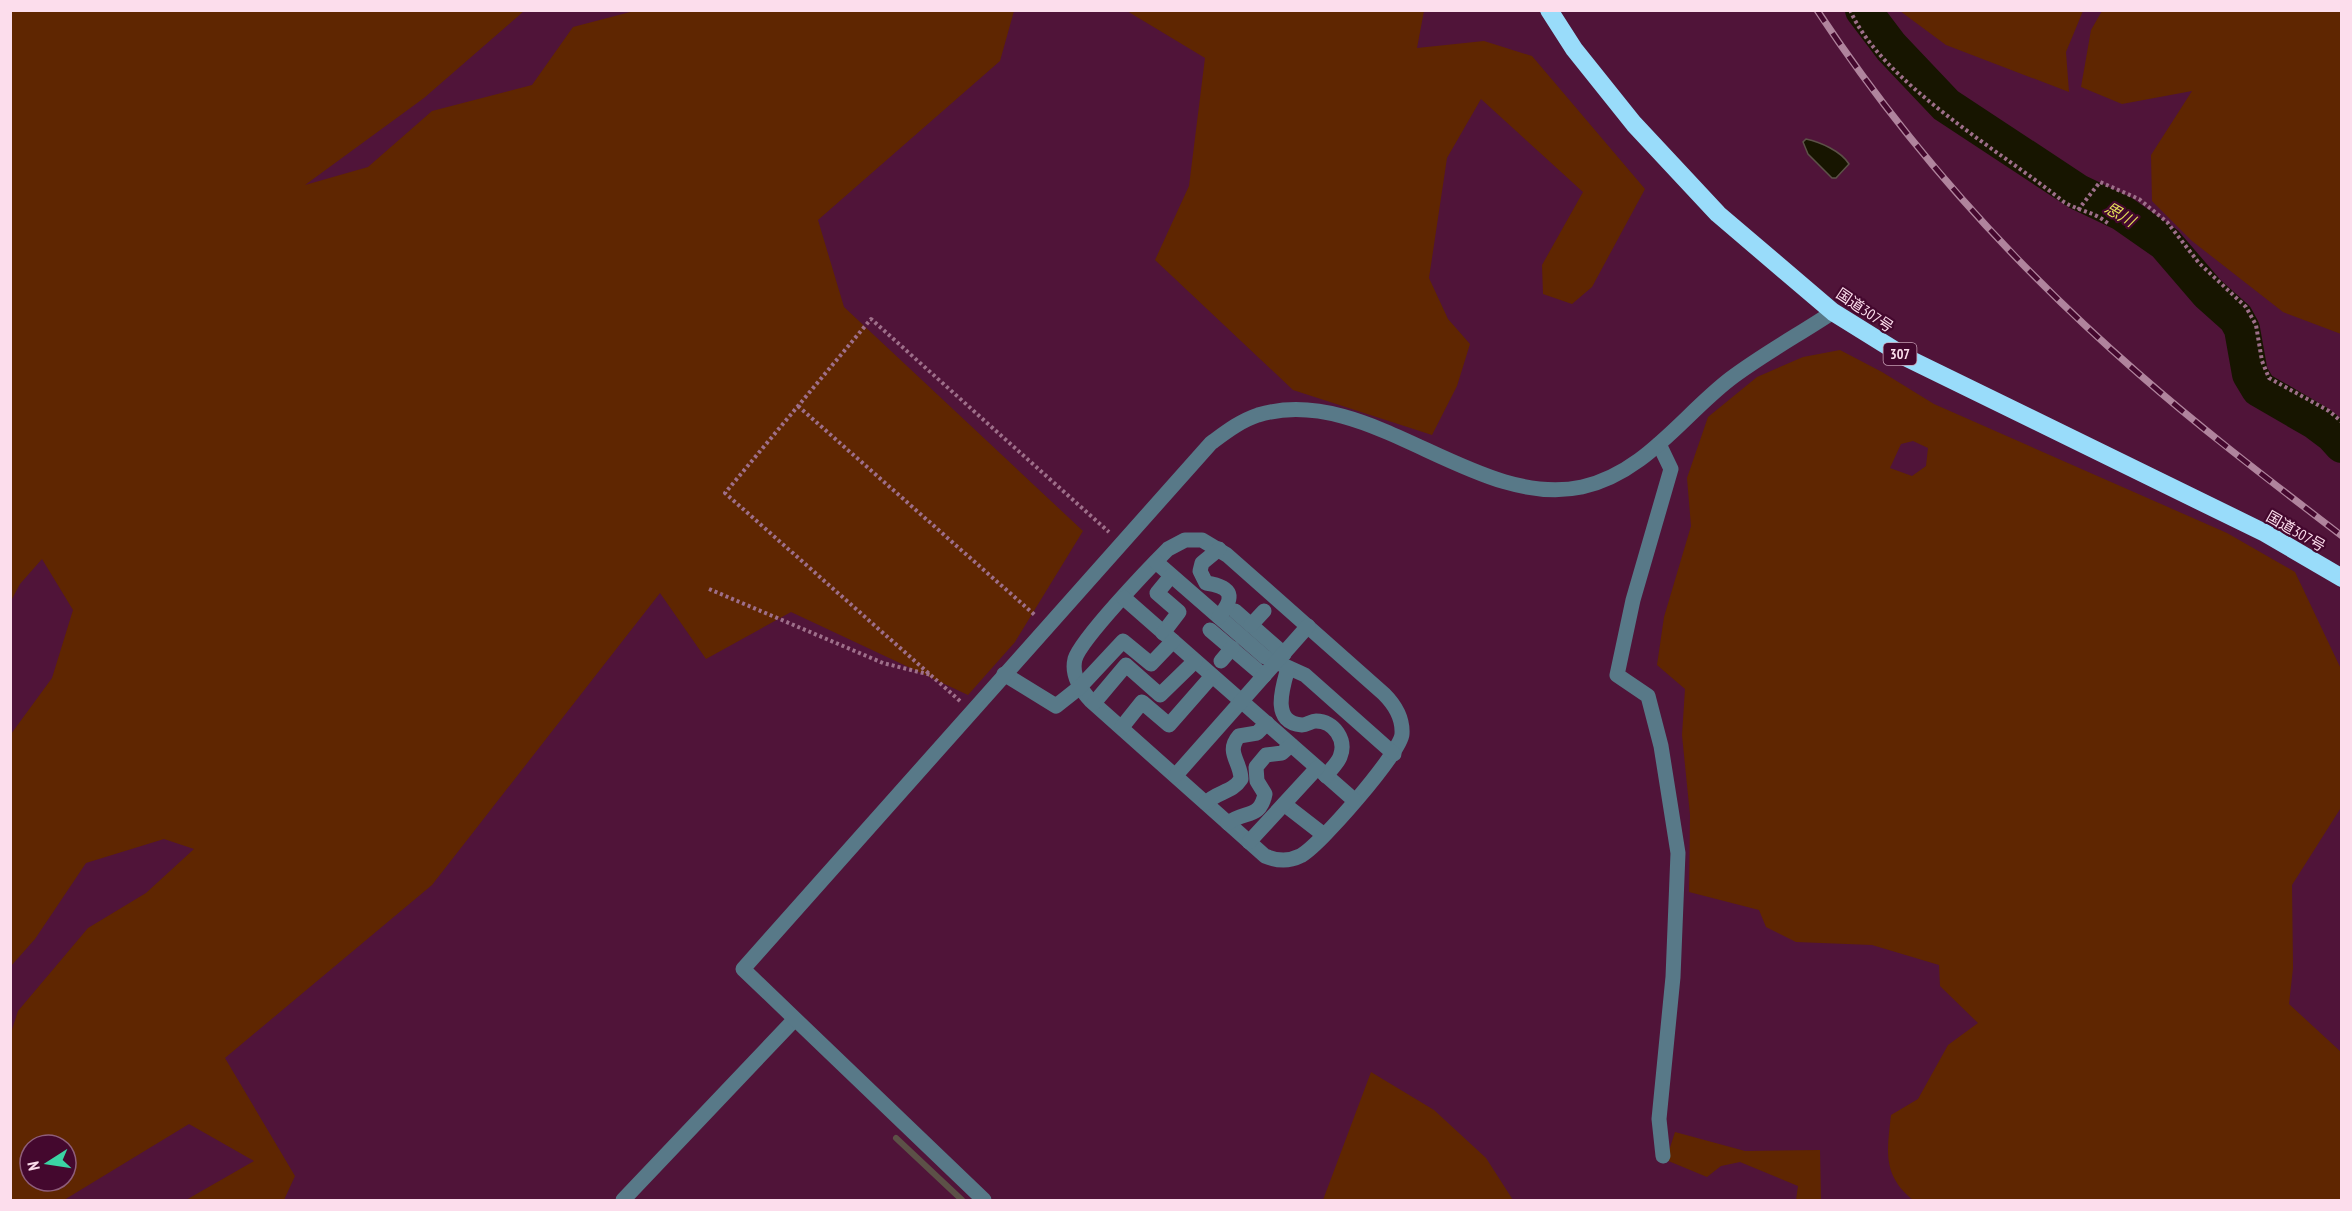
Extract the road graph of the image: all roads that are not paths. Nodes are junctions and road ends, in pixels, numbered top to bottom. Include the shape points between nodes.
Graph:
1 (1549, 10) edge
2 (1833, 312) junction
3 (1659, 444) junction
4 (1219, 549) junction
5 (1156, 562) junction
6 (1171, 576) junction
7 (2342, 579) edge
8 (1124, 598) junction
9 (1235, 611) dead end
10 (1264, 611) dead end
11 (1219, 617) junction
12 (1251, 626) junction
13 (1308, 626) junction
14 (1210, 630) dead end
15 (1168, 637) junction
16 (1232, 648) junction
17 (1195, 661) junction
18 (1221, 661) dead end
19 (1282, 662) junction
20 (1004, 674) junction
21 (1212, 676) junction
22 (1264, 676) junction
23 (1080, 687) junction
24 (1242, 702) junction
25 (1094, 703) junction
26 (1267, 723) junction
27 (1122, 727) junction
28 (1291, 745) junction
29 (1394, 753) junction
30 (1322, 772) junction
31 (1176, 775) junction
32 (1354, 800) junction
33 (1206, 803) junction
34 (1284, 804) junction
35 (1228, 823) junction
36 (1324, 835) junction
37 (1249, 842) junction
38 (794, 1020) junction
39 (1663, 1156) dead end
40 (622, 1200) edge
41 (984, 1200) edge

1 - 2 highway, 国道307号 / 307 via 1574,49 1634,124 1710,206
2 - 3 street via 1730,379
2 - 7 highway, 国道307号 / 307 via 1906,358 2265,533
3 - 20 street via 1606,481 1555,492 1493,478 1408,441 1334,415 1305,409 1257,416 1235,425 1211,443
3 - 39 street via 1671,469 1633,600 1617,675 1648,696 1661,746 1678,853 1673,977 1659,1119
4 - 5 street via 1202,540 1185,540 1168,549
4 - 11 street via 1202,563 1200,571 1206,583 1227,591 1230,599
4 - 13 street
5 - 6 street
5 - 8 street
6 - 11 street
6 - 15 street via 1157,593 1179,612
8 - 15 street
8 - 23 street via 1078,651 1075,668
9 - 12 street
10 - 12 street
11 - 19 street
12 - 19 street
13 - 19 street
13 - 29 street via 1390,700 1402,725 1400,743
14 - 16 street
15 - 17 street
15 - 23 street via 1151,664 1123,641
16 - 18 street
16 - 22 street
17 - 21 street
17 - 25 street via 1160,695 1126,665
19 - 22 street
19 - 29 street via 1316,684
19 - 30 street via 1282,712 1290,721 1303,725 1316,721 1331,725 1339,733 1340,757
20 - 23 street via 1056,706
20 - 38 street via 743,969
21 - 24 street
21 - 27 street via 1169,725 1142,702
22 - 24 street
23 - 25 street
24 - 26 street
24 - 31 street
25 - 27 street
26 - 28 street
26 - 33 street via 1257,734 1247,733 1235,741 1232,755 1241,770 1241,779 1230,791 1215,794
27 - 31 street
28 - 30 street
28 - 35 street via 1282,753 1266,755 1256,767 1257,781 1265,794 1262,808
29 - 32 street
30 - 32 street
30 - 34 street
31 - 33 street
32 - 36 street
33 - 35 street
34 - 36 street
34 - 37 street
35 - 37 street
36 - 37 street via 1303,855 1287,860 1265,856
38 - 40 street
38 - 41 street

